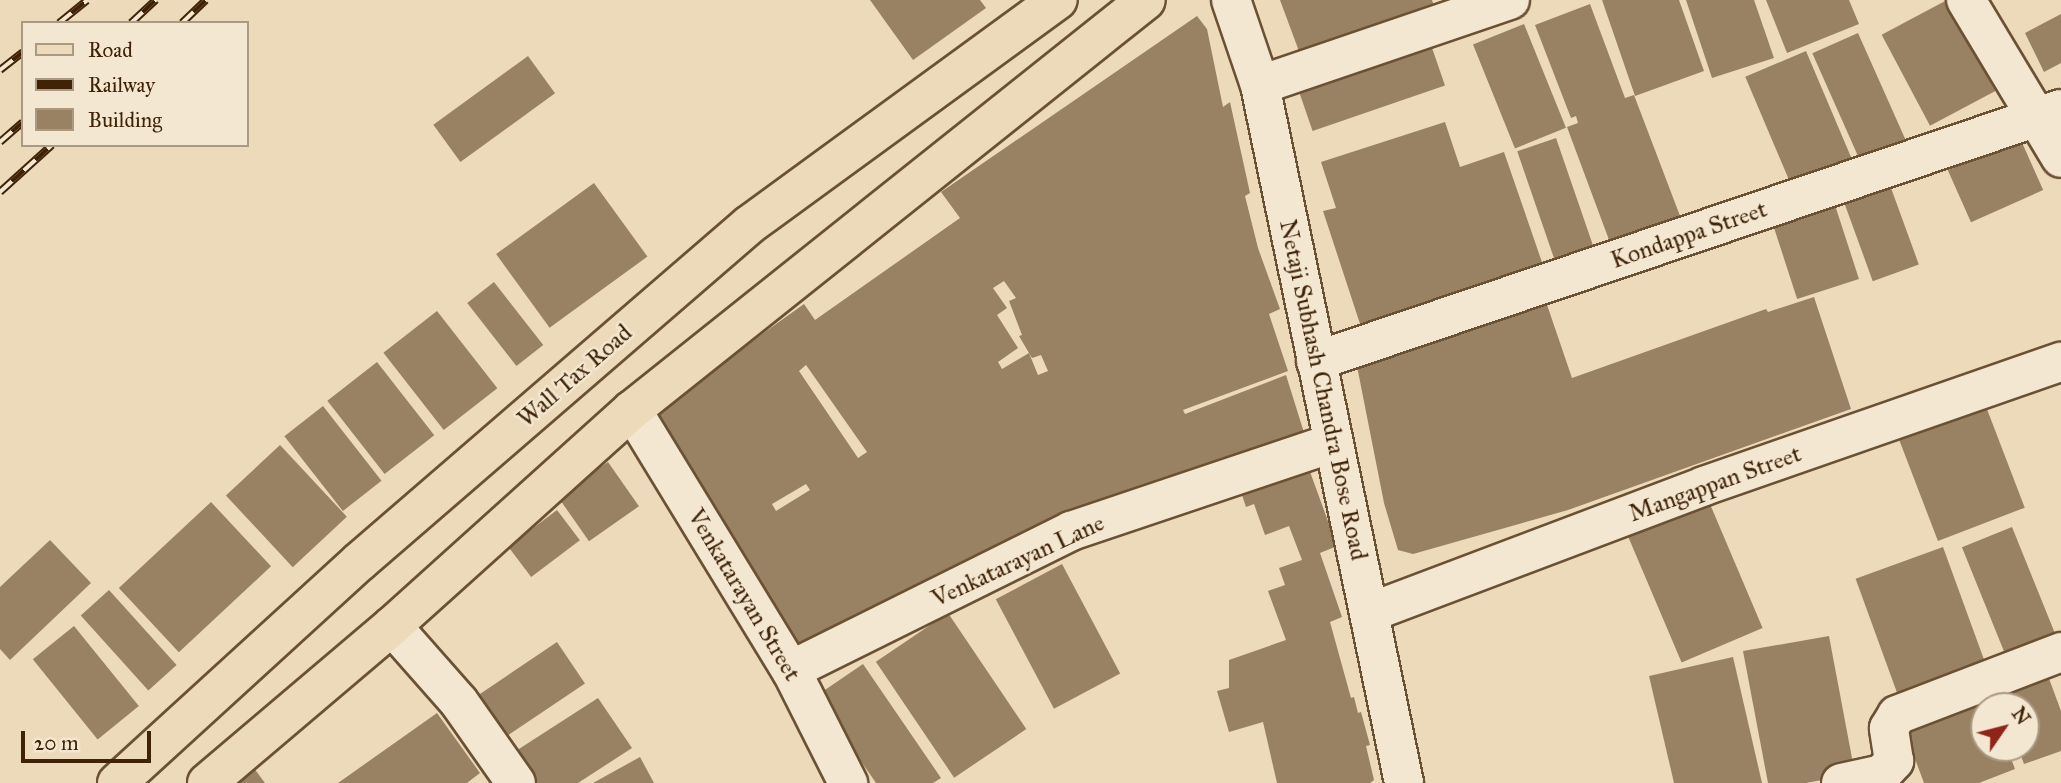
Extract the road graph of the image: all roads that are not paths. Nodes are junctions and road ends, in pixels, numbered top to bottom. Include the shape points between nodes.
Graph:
1 (1058, 0) edge
2 (1146, 0) edge
3 (1231, 0) edge
4 (1510, 0) edge
5 (1966, 0) edge
6 (1260, 85) junction
7 (2048, 114) edge
8 (2061, 158) edge
9 (1316, 361) junction
10 (2061, 362) edge
11 (632, 410) junction
12 (1332, 443) junction
13 (1371, 612) junction
14 (392, 626) junction
15 (2061, 652) edge
16 (791, 670) junction
17 (117, 783) edge
18 (207, 783) edge
19 (516, 783) edge
20 (848, 783) edge
21 (1404, 783) edge
22 (1841, 783) edge

1 - 17 main road, Wall Tax Road via 749,225 359,562
2 - 11 main road
3 - 6 street, Netaji Subhash Chandra Bose Road
4 - 6 street
5 - 7 street
6 - 9 street, Netaji Subhash Chandra Bose Road
7 - 8 street
7 - 9 street, Kondappa Street
9 - 12 street, Netaji Subhash Chandra Bose Road
10 - 13 street, Mangappan Street via 1704,486
11 - 14 main road
11 - 16 street, Venkatarayan Street
12 - 13 street, Netaji Subhash Chandra Bose Road
12 - 16 street, Venkatarayan Lane via 1071,531
13 - 21 street, Netaji Subhash Chandra Bose Road
14 - 18 main road
14 - 19 street via 459,702
15 - 22 street via 1897,715 1889,728 1894,761 1882,774
16 - 20 street, Venkatarayan Street

